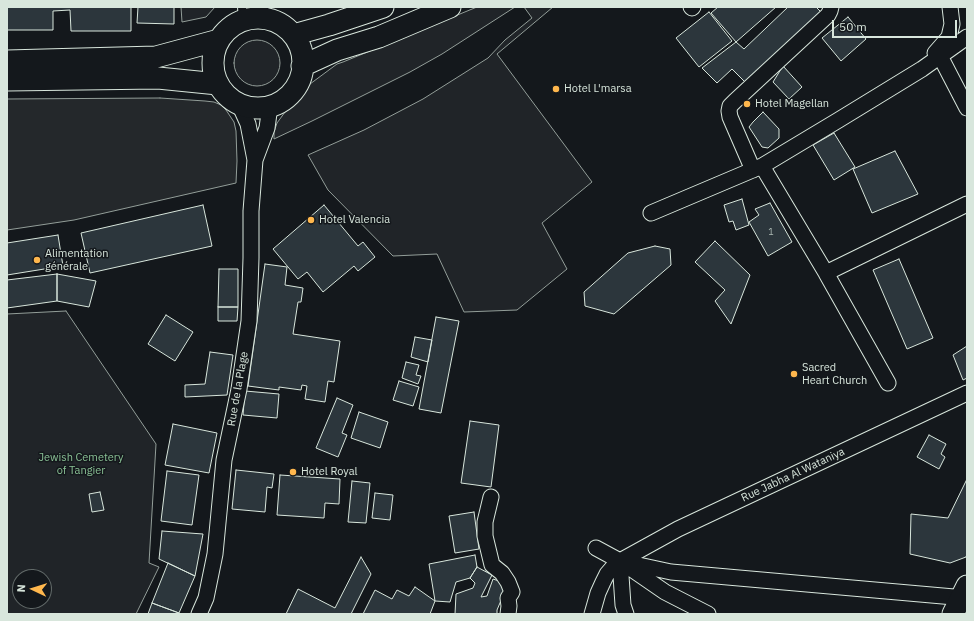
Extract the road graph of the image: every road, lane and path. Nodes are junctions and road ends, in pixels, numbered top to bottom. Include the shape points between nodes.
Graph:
1 (383, 7) edge
2 (450, 7) edge
3 (831, 7) edge
4 (950, 7) edge
5 (265, 13) edge
6 (242, 14) edge
7 (293, 35) junction
8 (967, 37) edge
9 (219, 40) junction
10 (940, 56) junction
11 (7, 61) edge
12 (302, 66) junction
13 (922, 69) junction
14 (7, 80) edge
15 (218, 84) junction
16 (239, 104) junction
17 (270, 106) junction
18 (967, 108) edge
19 (255, 160) junction
20 (757, 168) junction
21 (967, 204) edge
22 (651, 213) dead end
23 (826, 273) junction
24 (888, 383) dead end
25 (967, 393) edge
26 (491, 497) dead end
27 (596, 548) dead end
28 (620, 561) junction
29 (958, 599) edge
30 (199, 614) edge
31 (508, 614) edge
32 (592, 614) edge
33 (626, 614) edge
34 (708, 614) edge

1 - 7 main road
2 - 12 main road
3 - 20 street via 828,15 730,106 730,117
4 - 13 street via 952,24 949,37
5 - 6 main road via 250,18
5 - 7 main road
6 - 9 main road
7 - 12 main road via 301,50
8 - 10 street
9 - 11 main road via 156,57
9 - 15 main road via 213,57 214,75
10 - 13 street
10 - 18 street
12 - 17 main road via 301,75 292,91 286,98
13 - 20 street
14 - 15 main road via 158,78
15 - 16 main road
16 - 17 main road via 254,108
16 - 19 street via 248,124
17 - 19 street via 267,128
19 - 30 street, Rue de la Plage via 248,321 239,389 224,460 215,554 206,598
20 - 22 street
20 - 23 street
21 - 23 street
23 - 24 street
25 - 28 street, Rue Jabha Al Wataniya via 678,529
26 - 31 street via 484,536 492,565 502,573 512,592 508,598
27 - 28 street
28 - 29 street via 671,572
28 - 32 street, Rue Jabha Al Wataniya via 607,574
28 - 33 street via 622,605
28 - 34 street via 665,592

